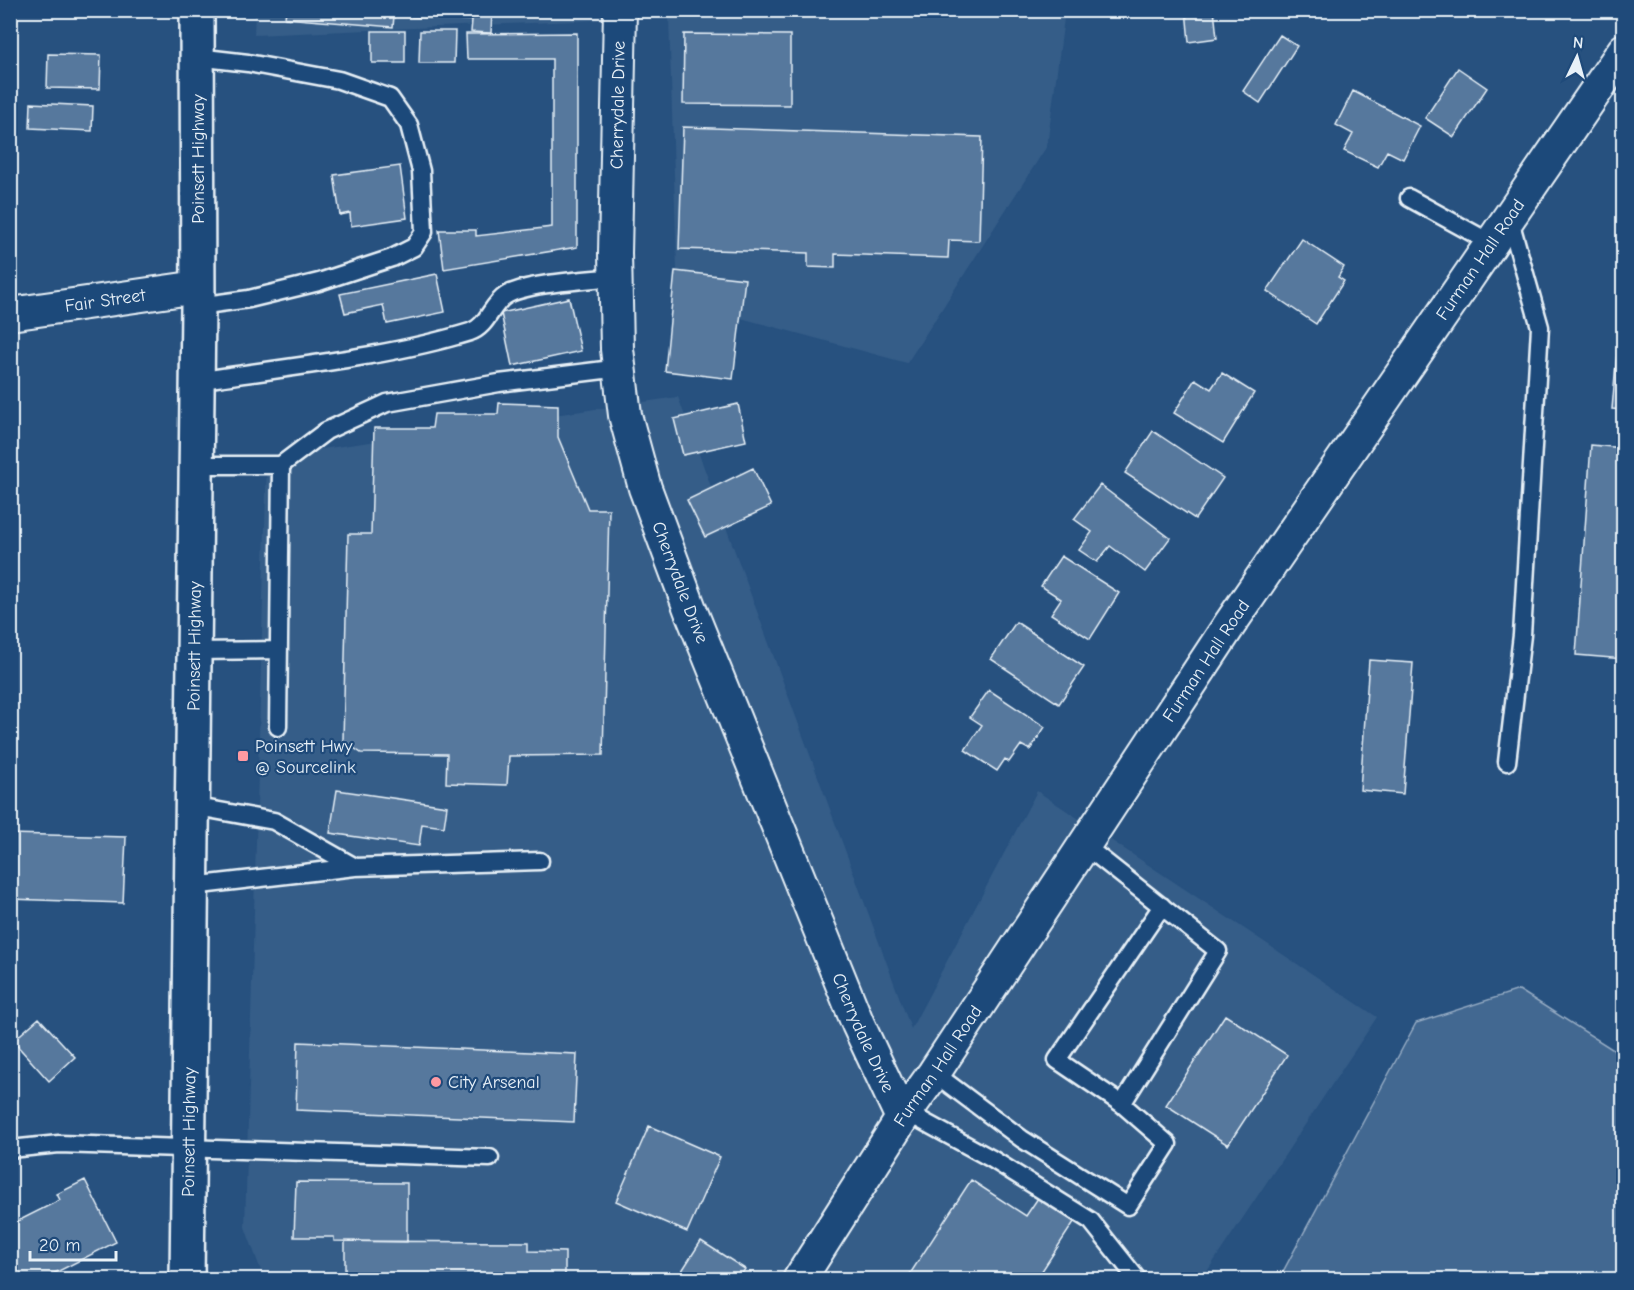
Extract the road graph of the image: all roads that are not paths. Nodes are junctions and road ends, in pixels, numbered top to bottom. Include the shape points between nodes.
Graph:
1 (197, 10) edge
2 (620, 10) edge
3 (1623, 50) edge
4 (197, 57) junction
5 (1408, 198) dead end
6 (1509, 217) junction
7 (1491, 243) junction
8 (616, 277) junction
9 (198, 297) junction
10 (10, 314) edge
11 (620, 368) junction
12 (197, 381) junction
13 (196, 465) junction
14 (281, 465) junction
15 (279, 650) junction
16 (194, 651) junction
17 (278, 727) dead end
18 (1507, 762) dead end
19 (192, 806) junction
20 (1084, 845) junction
21 (540, 861) dead end
22 (355, 867) junction
23 (192, 886) junction
24 (1162, 906) junction
25 (934, 1073) junction
26 (1122, 1104) junction
27 (904, 1115) junction
28 (189, 1148) junction
29 (10, 1149) edge
30 (490, 1158) dead end
31 (187, 1280) edge
32 (799, 1280) edge
33 (1137, 1280) edge

1 - 4 highway, Poinsett Highway
2 - 8 street, Cherrydale Drive
3 - 6 street, Furman Hall Road
4 - 9 highway, Poinsett Highway
4 - 9 lane via 339,80 390,98 409,125 421,171 424,232 414,247 392,258 319,282 249,299
5 - 7 lane
6 - 7 street, Furman Hall Road
6 - 18 lane via 1540,327 1522,635
7 - 20 street, Furman Hall Road
8 - 11 street, Cherrydale Drive
8 - 12 lane via 523,288 503,297 474,331 463,334 364,355
9 - 10 street, Fair Street
9 - 12 highway, Poinsett Highway
11 - 14 lane via 499,383 387,403 326,431
11 - 27 street, Cherrydale Drive via 625,415 645,488 686,598 858,1024
12 - 13 highway, Poinsett Highway
13 - 14 lane
13 - 16 highway, Poinsett Highway
14 - 15 lane
15 - 16 lane
15 - 17 lane
16 - 19 highway, Poinsett Highway
19 - 22 lane via 274,821
19 - 23 highway, Poinsett Highway
20 - 24 lane
20 - 25 street, Furman Hall Road
21 - 22 lane
22 - 23 lane
23 - 28 highway, Poinsett Highway
24 - 26 lane via 1218,951
24 - 26 lane via 1057,1060
25 - 26 lane via 1022,1139 1128,1206 1168,1144
25 - 27 street, Furman Hall Road
27 - 32 street, Furman Hall Road
27 - 33 lane via 992,1159 1091,1221
28 - 29 lane via 60,1143
28 - 30 lane
28 - 31 highway, Poinsett Highway

